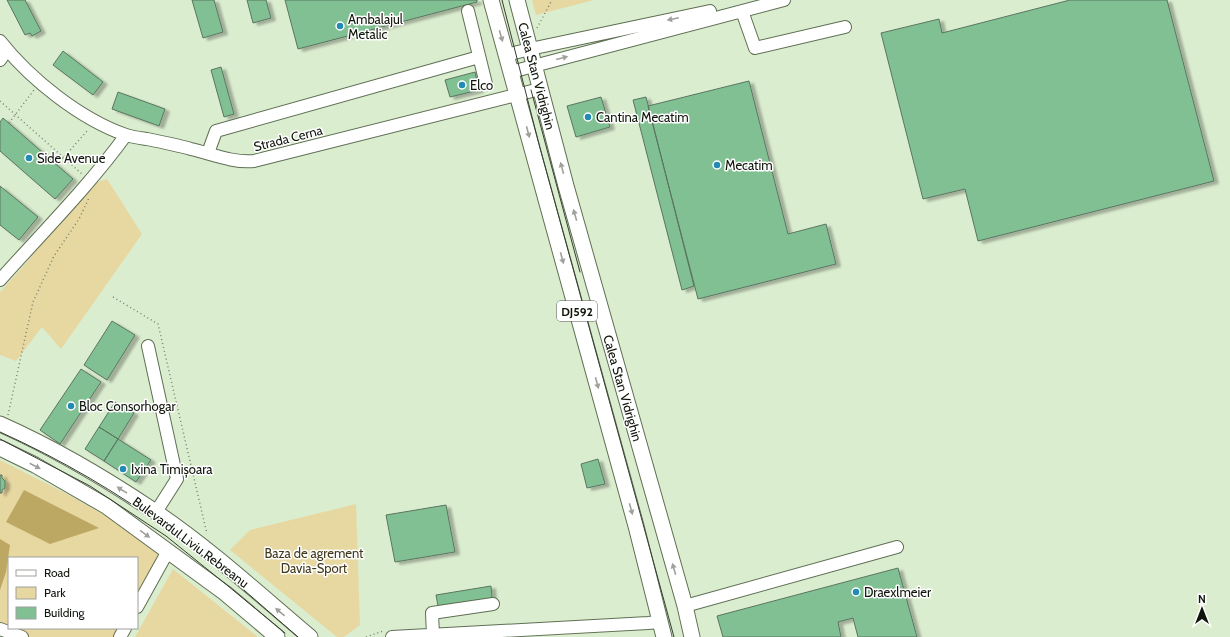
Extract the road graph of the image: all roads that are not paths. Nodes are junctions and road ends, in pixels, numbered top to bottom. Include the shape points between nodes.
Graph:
1 (491, 0) edge
2 (517, 0) edge
3 (756, 0) edge
4 (784, 0) edge
5 (468, 11) dead end
6 (742, 11) junction
7 (845, 26) dead end
8 (530, 48) junction
9 (2, 50) edge
10 (506, 55) junction
11 (479, 57) junction
12 (534, 65) junction
13 (511, 72) junction
14 (486, 84) dead end
15 (540, 89) junction
16 (517, 95) junction
17 (126, 135) junction
18 (208, 153) junction
19 (0, 280) edge
20 (148, 346) dead end
21 (3, 422) edge
22 (0, 448) edge
23 (156, 512) junction
24 (897, 548) dead end
25 (168, 551) junction
26 (493, 604) dead end
27 (138, 605) edge
28 (685, 606) junction
29 (660, 622) junction
30 (0, 629) edge
31 (486, 634) edge
32 (434, 635) junction
33 (22, 637) edge
34 (277, 637) edge
35 (310, 637) edge
36 (392, 637) edge
37 (664, 637) edge
38 (692, 637) edge

1 -> 10 main road, Calea Stan Vidrighin / DJ592
2 - 8 main road, Calea Stan Vidrighin / DJ592
3 -> 8 street
4 - 6 street
5 - 11 street
6 - 7 street via 755,48
12 -> 6 street
8 - 10 street
8 - 12 main road, Calea Stan Vidrighin / DJ592
9 - 17 street, Strada Cerna via 61,99 96,121
10 - 13 main road, Calea Stan Vidrighin / DJ592
11 - 14 street
11 - 18 street via 216,132
12 - 13 street
12 - 15 main road, Calea Stan Vidrighin / DJ592
13 - 16 main road, Calea Stan Vidrighin / DJ592
15 - 16 street, Strada Cerna
28 -> 15 main road, Calea Stan Vidrighin / DJ592
16 - 18 street, Strada Cerna via 254,161 243,162
16 -> 29 main road, Calea Stan Vidrighin / DJ592
17 - 18 street, Strada Cerna
17 - 19 street via 111,156
20 - 23 street via 177,479
23 -> 21 main road, Bulevardul Liviu Rebreanu via 82,466
22 -> 25 main road, Bulevardul Liviu Rebreanu via 106,506
35 -> 23 main road, Bulevardul Liviu Rebreanu
24 - 28 street
25 - 27 street
25 - 34 main road, Bulevardul Liviu Rebreanu via 225,593
26 - 32 street via 432,613
28 - 38 main road, Calea Stan Vidrighin / DJ592
29 - 31 street
29 - 37 main road, Calea Stan Vidrighin / DJ592
30 - 33 street
31 - 32 street
32 - 36 street

